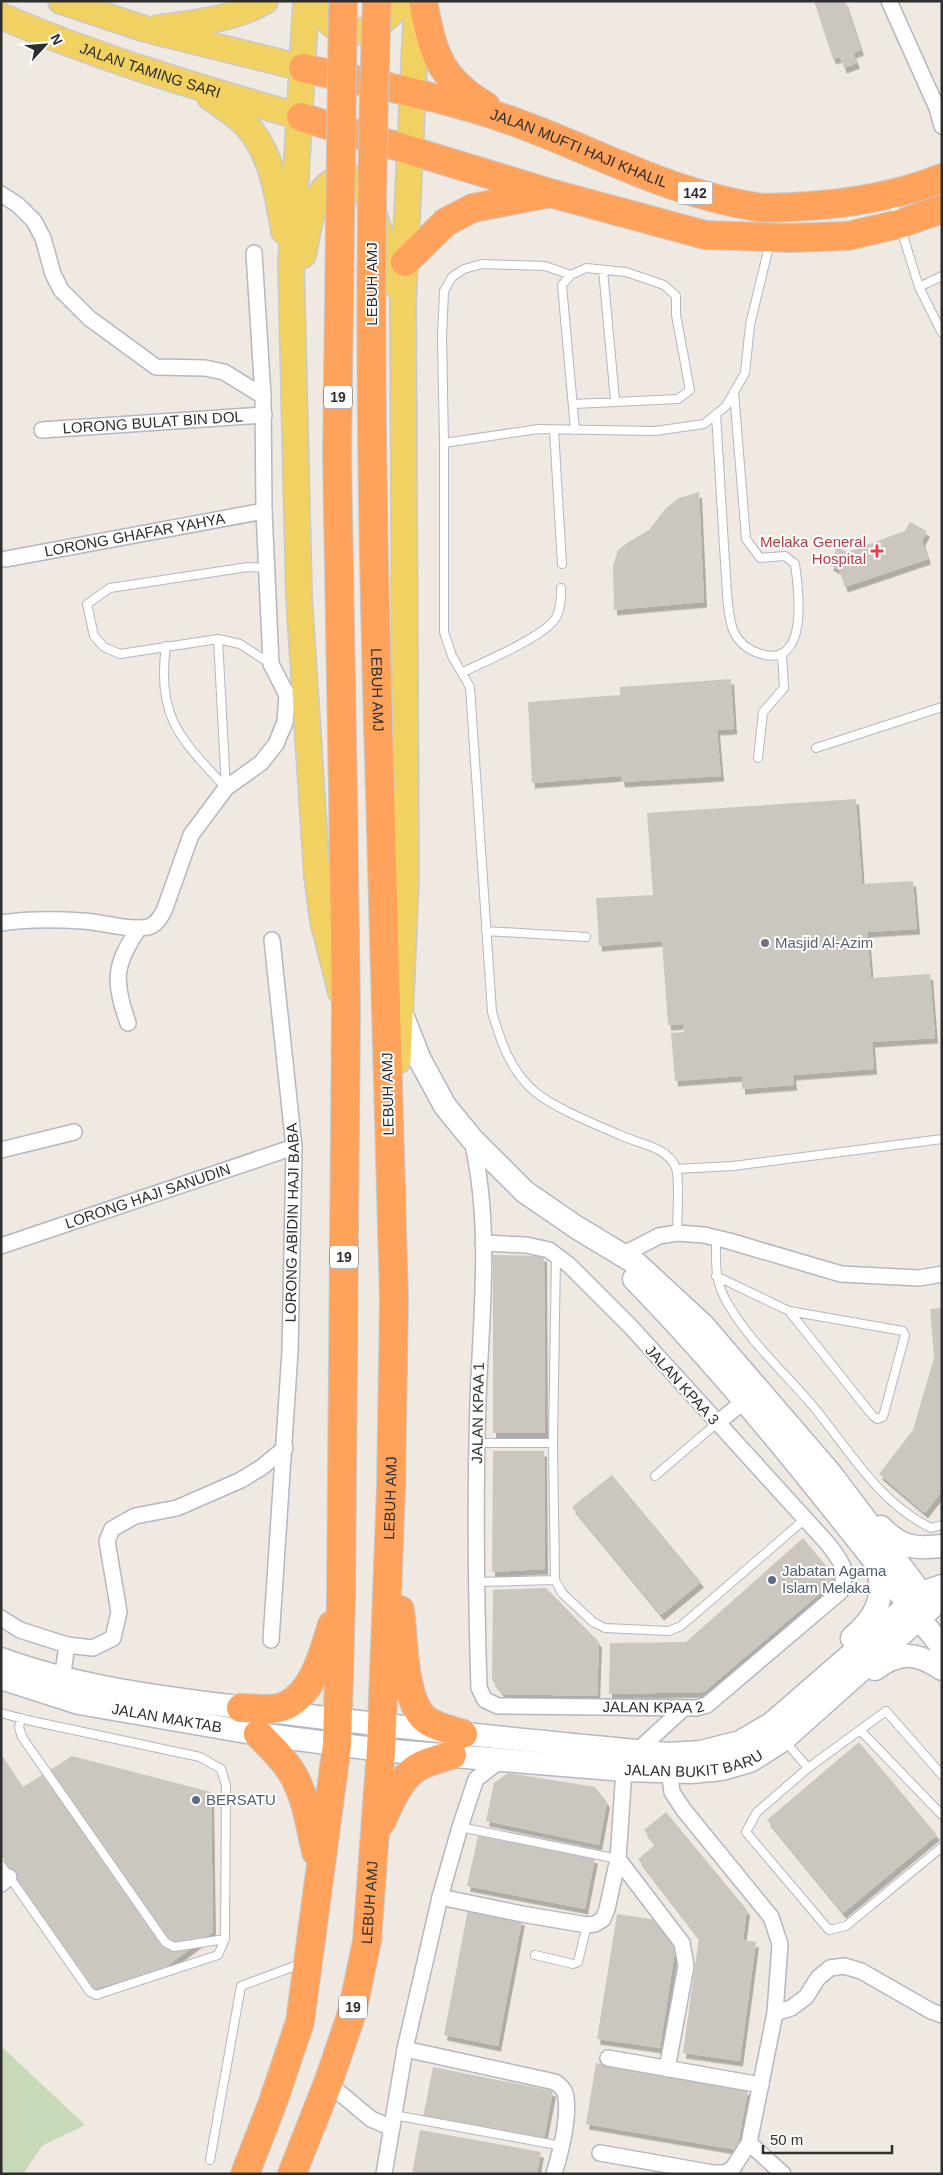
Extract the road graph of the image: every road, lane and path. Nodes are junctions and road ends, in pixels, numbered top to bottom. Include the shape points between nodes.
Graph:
1 (61, 1) edge
2 (265, 1) edge
3 (306, 1) edge
4 (320, 1) edge
5 (342, 1) edge
6 (377, 1) edge
7 (398, 1) edge
8 (416, 1) edge
9 (423, 1) edge
10 (889, 1) edge
11 (1, 16) edge
12 (146, 29) junction
13 (303, 68) junction
14 (197, 88) junction
15 (413, 93) junction
16 (301, 117) junction
17 (511, 120) junction
18 (942, 126) edge
19 (411, 150) junction
20 (942, 178) edge
21 (550, 193) junction
22 (1, 194) edge
23 (891, 195) junction
24 (942, 209) edge
25 (899, 224) junction
26 (771, 238) junction
27 (254, 253) dead end
28 (405, 262) junction
29 (291, 263) junction
30 (603, 270) junction
31 (571, 275) junction
32 (942, 276) edge
33 (919, 287) junction
34 (292, 301) junction
35 (403, 303) junction
36 (942, 333) edge
37 (734, 392) junction
38 (263, 396) junction
39 (615, 400) junction
40 (574, 404) junction
41 (716, 414) junction
42 (264, 415) junction
43 (42, 430) dead end
44 (554, 430) junction
45 (575, 430) junction
46 (444, 443) junction
47 (264, 511) junction
48 (6, 559) dead end
49 (562, 564) dead end
50 (267, 568) junction
51 (561, 588) dead end
52 (218, 638) junction
53 (166, 646) junction
54 (782, 655) junction
55 (271, 664) junction
56 (463, 672) junction
57 (296, 694) junction
58 (942, 707) edge
59 (816, 748) dead end
60 (758, 758) dead end
61 (226, 788) junction
62 (1, 923) edge
63 (139, 928) junction
64 (486, 931) junction
65 (586, 937) dead end
66 (272, 940) dead end
67 (346, 1008) junction
68 (401, 1012) junction
69 (128, 1023) dead end
70 (74, 1132) dead end
71 (389, 1139) junction
72 (942, 1139) edge
73 (472, 1140) junction
74 (294, 1147) junction
75 (1, 1150) edge
76 (676, 1169) junction
77 (677, 1233) junction
78 (716, 1238) junction
79 (483, 1243) junction
80 (1, 1246) edge
81 (556, 1255) junction
82 (622, 1255) junction
83 (942, 1274) edge
84 (716, 1276) junction
85 (789, 1311) junction
86 (752, 1395) junction
87 (717, 1423) junction
88 (553, 1442) junction
89 (477, 1443) junction
90 (285, 1448) junction
91 (831, 1474) junction
92 (655, 1476) dead end
93 (391, 1489) junction
94 (805, 1518) junction
95 (942, 1526) edge
96 (942, 1546) edge
97 (878, 1565) junction
98 (845, 1579) joint
99 (555, 1580) junction
100 (476, 1582) junction
101 (341, 1601) junction
102 (930, 1602) edge
103 (1, 1618) edge
104 (271, 1640) dead end
105 (67, 1645) junction
106 (942, 1647) edge
107 (1, 1659) edge
108 (942, 1670) edge
109 (1, 1678) edge
110 (62, 1679) junction
111 (479, 1688) joint
112 (805, 1695) junction
113 (827, 1701) junction
114 (241, 1708) junction
115 (684, 1708) junction
116 (1, 1712) edge
117 (21, 1718) junction
118 (861, 1731) junction
119 (337, 1732) junction
120 (777, 1732) junction
121 (258, 1734) junction
122 (382, 1738) junction
123 (458, 1744) junction
124 (637, 1751) junction
125 (503, 1759) junction
126 (668, 1763) junction
127 (808, 1768) junction
128 (624, 1770) junction
129 (942, 1775) edge
130 (942, 1815) edge
131 (460, 1827) junction
132 (376, 1832) junction
133 (942, 1847) edge
134 (618, 1859) junction
135 (320, 1868) junction
136 (4, 1876) edge
137 (440, 1897) junction
138 (587, 1925) junction
139 (226, 1939) junction
140 (535, 1955) dead end
141 (309, 1960) junction
142 (775, 2013) junction
143 (942, 2015) edge
144 (406, 2049) junction
145 (608, 2058) dead end
146 (667, 2069) junction
147 (328, 2083) junction
148 (760, 2085) junction
149 (393, 2122) junction
150 (749, 2142) junction
151 (562, 2146) junction
152 (600, 2153) dead end
153 (210, 2160) dead end
154 (245, 2174) edge
155 (292, 2174) edge
156 (384, 2174) edge
157 (554, 2174) edge
158 (713, 2174) edge
159 (783, 2174) edge

1 - 12 main road
2 - 12 main road via 246,12 215,20
3 - 13 main road
4 - 7 main road via 321,10 330,25 345,32 363,31 382,23 394,13
5 - 67 highway, 19, bridge via 337,455
6 - 71 highway, LEBUH AMJ / 19, bridge via 372,122 373,550
8 - 15 main road
9 - 17 highway via 432,48 442,68 468,96
10 - 18 street
11 - 14 main road, JALAN TAMING SARI
12 - 13 main road
13 - 15 highway, JALAN MUFTI HAJI KHALIL / 142
13 - 16 main road
14 - 16 main road, JALAN TAMING SARI
14 - 29 main road via 248,127 262,151 274,180
15 - 17 highway, JALAN MUFTI HAJI KHALIL / 142
15 - 19 main road
16 - 19 highway, 142
16 - 29 main road
17 - 23 highway, JALAN MUFTI HAJI KHALIL / 142 via 638,173 696,193 758,208 822,206
19 - 21 highway, 142
19 - 28 main road
20 - 23 highway, JALAN MUFTI HAJI KHALIL / 142
21 - 26 highway, 142 via 705,235
21 - 28 highway via 472,208 446,222
22 - 38 street via 34,221 61,290 89,318 156,367 205,368 224,372
23 - 25 lane
24 - 25 highway, 142
25 - 26 highway, 142 via 848,236
25 - 33 lane
26 - 37 lane via 750,325 745,373
27 - 38 street
28 - 35 main road
29 - 34 main road
30 - 31 lane via 586,268
30 - 39 lane
30 - 39 lane via 626,272 664,286 676,296 676,315 690,390 678,399
31 - 40 lane via 562,285
31 - 46 lane via 545,266 482,264 464,269 452,277 444,291
32 - 33 lane
33 - 36 lane
34 - 35 main road via 317,200 330,182 346,176 354,178 368,197
34 - 57 main road via 299,596
35 - 68 main road via 406,878
37 - 41 lane via 726,406
37 - 54 lane via 746,539 760,558 785,556 795,564 800,596 796,632 790,649
38 - 42 street
39 - 40 lane
40 - 45 lane
41 - 45 lane via 704,424 655,431
41 - 54 lane via 733,630 744,647 770,656
42 - 43 street, LORONG BULAT BIN DOL
42 - 47 street
44 - 45 lane
44 - 46 lane via 538,429
44 - 49 lane
46 - 56 lane via 444,632 452,656
47 - 48 street, LORONG GHAFAR YAHYA
47 - 50 street
50 - 53 lane via 248,567 110,588 87,604 94,636 104,647 120,654
50 - 55 street
51 - 56 lane via 555,619 534,636
52 - 53 lane
52 - 55 lane via 240,644
52 - 61 lane
53 - 61 lane via 164,698 178,733
54 - 60 lane via 784,688 763,712
55 - 57 street
56 - 64 lane via 470,687 474,732
57 - 61 street via 276,744 261,763
57 - 67 main road via 317,876 333,968
58 - 59 lane
61 - 63 street via 192,835 158,921
62 - 63 street via 81,920
63 - 69 street via 119,963 122,1005
64 - 65 lane
64 - 76 lane via 492,1012 502,1046 516,1072 552,1102 655,1148 668,1156
66 - 74 street, LORONG ABIDIN HAJI BABA
67 - 101 highway, 19
68 - 71 main road
68 - 73 main road via 420,1060 445,1106
70 - 75 street
71 - 93 highway, LEBUH AMJ / 19 via 394,1299
72 - 76 lane via 733,1166
73 - 79 street, JALAN KPAA 1 via 483,1200
73 - 82 main road via 525,1192
74 - 80 street, LORONG HAJI SANUDIN
74 - 90 street, LORONG ABIDIN HAJI BABA
76 - 77 lane
77 - 78 street
77 - 82 street via 659,1236
78 - 83 street via 841,1274 919,1278
78 - 84 lane
79 - 81 street, JALAN KPAA 3 via 526,1245 549,1250
79 - 89 street, JALAN KPAA 1
81 - 87 street, JALAN KPAA 3 via 630,1326
81 - 88 lane
82 - 86 main road via 625,1270
84 - 85 lane
84 - 95 lane via 728,1304 748,1332 814,1407 872,1484 918,1522 931,1528
85 - 85 lane via 872,1415 877,1419 883,1417 906,1335 903,1331
86 - 87 street
86 - 91 main road
86 - 97 main road
87 - 92 lane
87 - 94 street, JALAN KPAA 3
88 - 89 lane
88 - 99 lane
89 - 100 street, JALAN KPAA 1
90 - 104 street, LORONG ABIDIN HAJI BABA
90 - 105 street via 241,1480 177,1508 135,1516 112,1529 107,1541 119,1612 113,1638 93,1648
91 - 96 main road via 890,1536 902,1544 919,1549
91 - 102 main road
93 - 122 highway, LEBUH AMJ / 19
93 - 123 highway via 396,1577 412,1697 418,1711
94 - 98 street, JALAN KPAA 3 via 842,1564
94 - 99 lane via 681,1626 669,1631 605,1628 593,1622 568,1599
97 - 102 main road
97 - 112 main road via 882,1583 876,1611 862,1629 827,1661
98 - 115 street, JALAN KPAA 2 via 840,1592 731,1686 707,1705
99 - 100 lane
100 - 111 street, JALAN KPAA 1
101 - 114 highway via 319,1662 300,1694 287,1705 272,1709
101 - 119 highway, 19
102 - 106 main road
102 - 112 main road, JALAN BUKIT BARU
102 - 113 main road, JALAN BUKIT BARU
103 - 105 street via 20,1630
105 - 110 street
107 - 110 main road, JALAN MAKTAB
108 - 113 main road via 929,1661 902,1655 889,1659
109 - 121 main road, JALAN MAKTAB via 79,1703
110 - 114 main road, JALAN MAKTAB via 152,1697
111 - 115 street, JALAN KPAA 2 via 485,1700 498,1706
112 - 120 main road, JALAN BUKIT BARU
113 - 120 main road, JALAN BUKIT BARU
114 - 119 main road, JALAN MAKTAB
115 - 124 street
116 - 117 lane
117 - 139 lane via 22,1737 165,1942 174,1947
117 - 139 lane via 200,1757 221,1769 226,1785
118 - 127 lane
118 - 129 lane via 886,1711
118 - 130 lane
119 - 121 main road, JALAN MAKTAB
119 - 122 main road, JALAN BUKIT BARU
119 - 135 highway, 19
120 - 126 main road, JALAN BUKIT BARU
120 - 127 lane
121 - 135 highway via 292,1774 306,1812
122 - 123 main road, JALAN BUKIT BARU
122 - 132 highway, LEBUH AMJ / 19
123 - 124 main road, JALAN BUKIT BARU
123 - 125 main road, JALAN BUKIT BARU
123 - 132 highway via 407,1776
124 - 126 main road, JALAN BUKIT BARU
125 - 128 main road, JALAN BUKIT BARU
125 - 131 street via 476,1779
126 - 128 main road, JALAN BUKIT BARU
126 - 142 street via 672,1792 683,1809 771,1917 780,1944
127 - 133 lane via 757,1812 746,1832 829,1930 846,1926
128 - 134 street
131 - 134 lane
131 - 137 street
132 - 147 highway, LEBUH AMJ / 19 via 367,1941 352,2013
134 - 138 street via 603,1918 596,1924
134 - 146 street via 682,1943 686,1966
135 - 141 highway, 19
136 - 139 lane via 90,1992 96,1995 218,1955
137 - 138 street
137 - 144 street
138 - 140 lane via 578,1962 573,1964
141 - 153 lane via 241,1986
141 - 154 highway, 19 via 300,2022
142 - 143 street via 791,2008 806,1997 818,1978 830,1968 844,1966 861,1971
142 - 148 street
144 - 149 street
144 - 151 street via 556,2082 566,2098
145 - 146 street
146 - 148 street
147 - 149 street via 371,2119
147 - 155 highway, LEBUH AMJ / 19
148 - 150 street
149 - 151 lane
149 - 156 street
150 - 158 street via 733,2168
150 - 159 street
151 - 157 street
152 - 158 street

